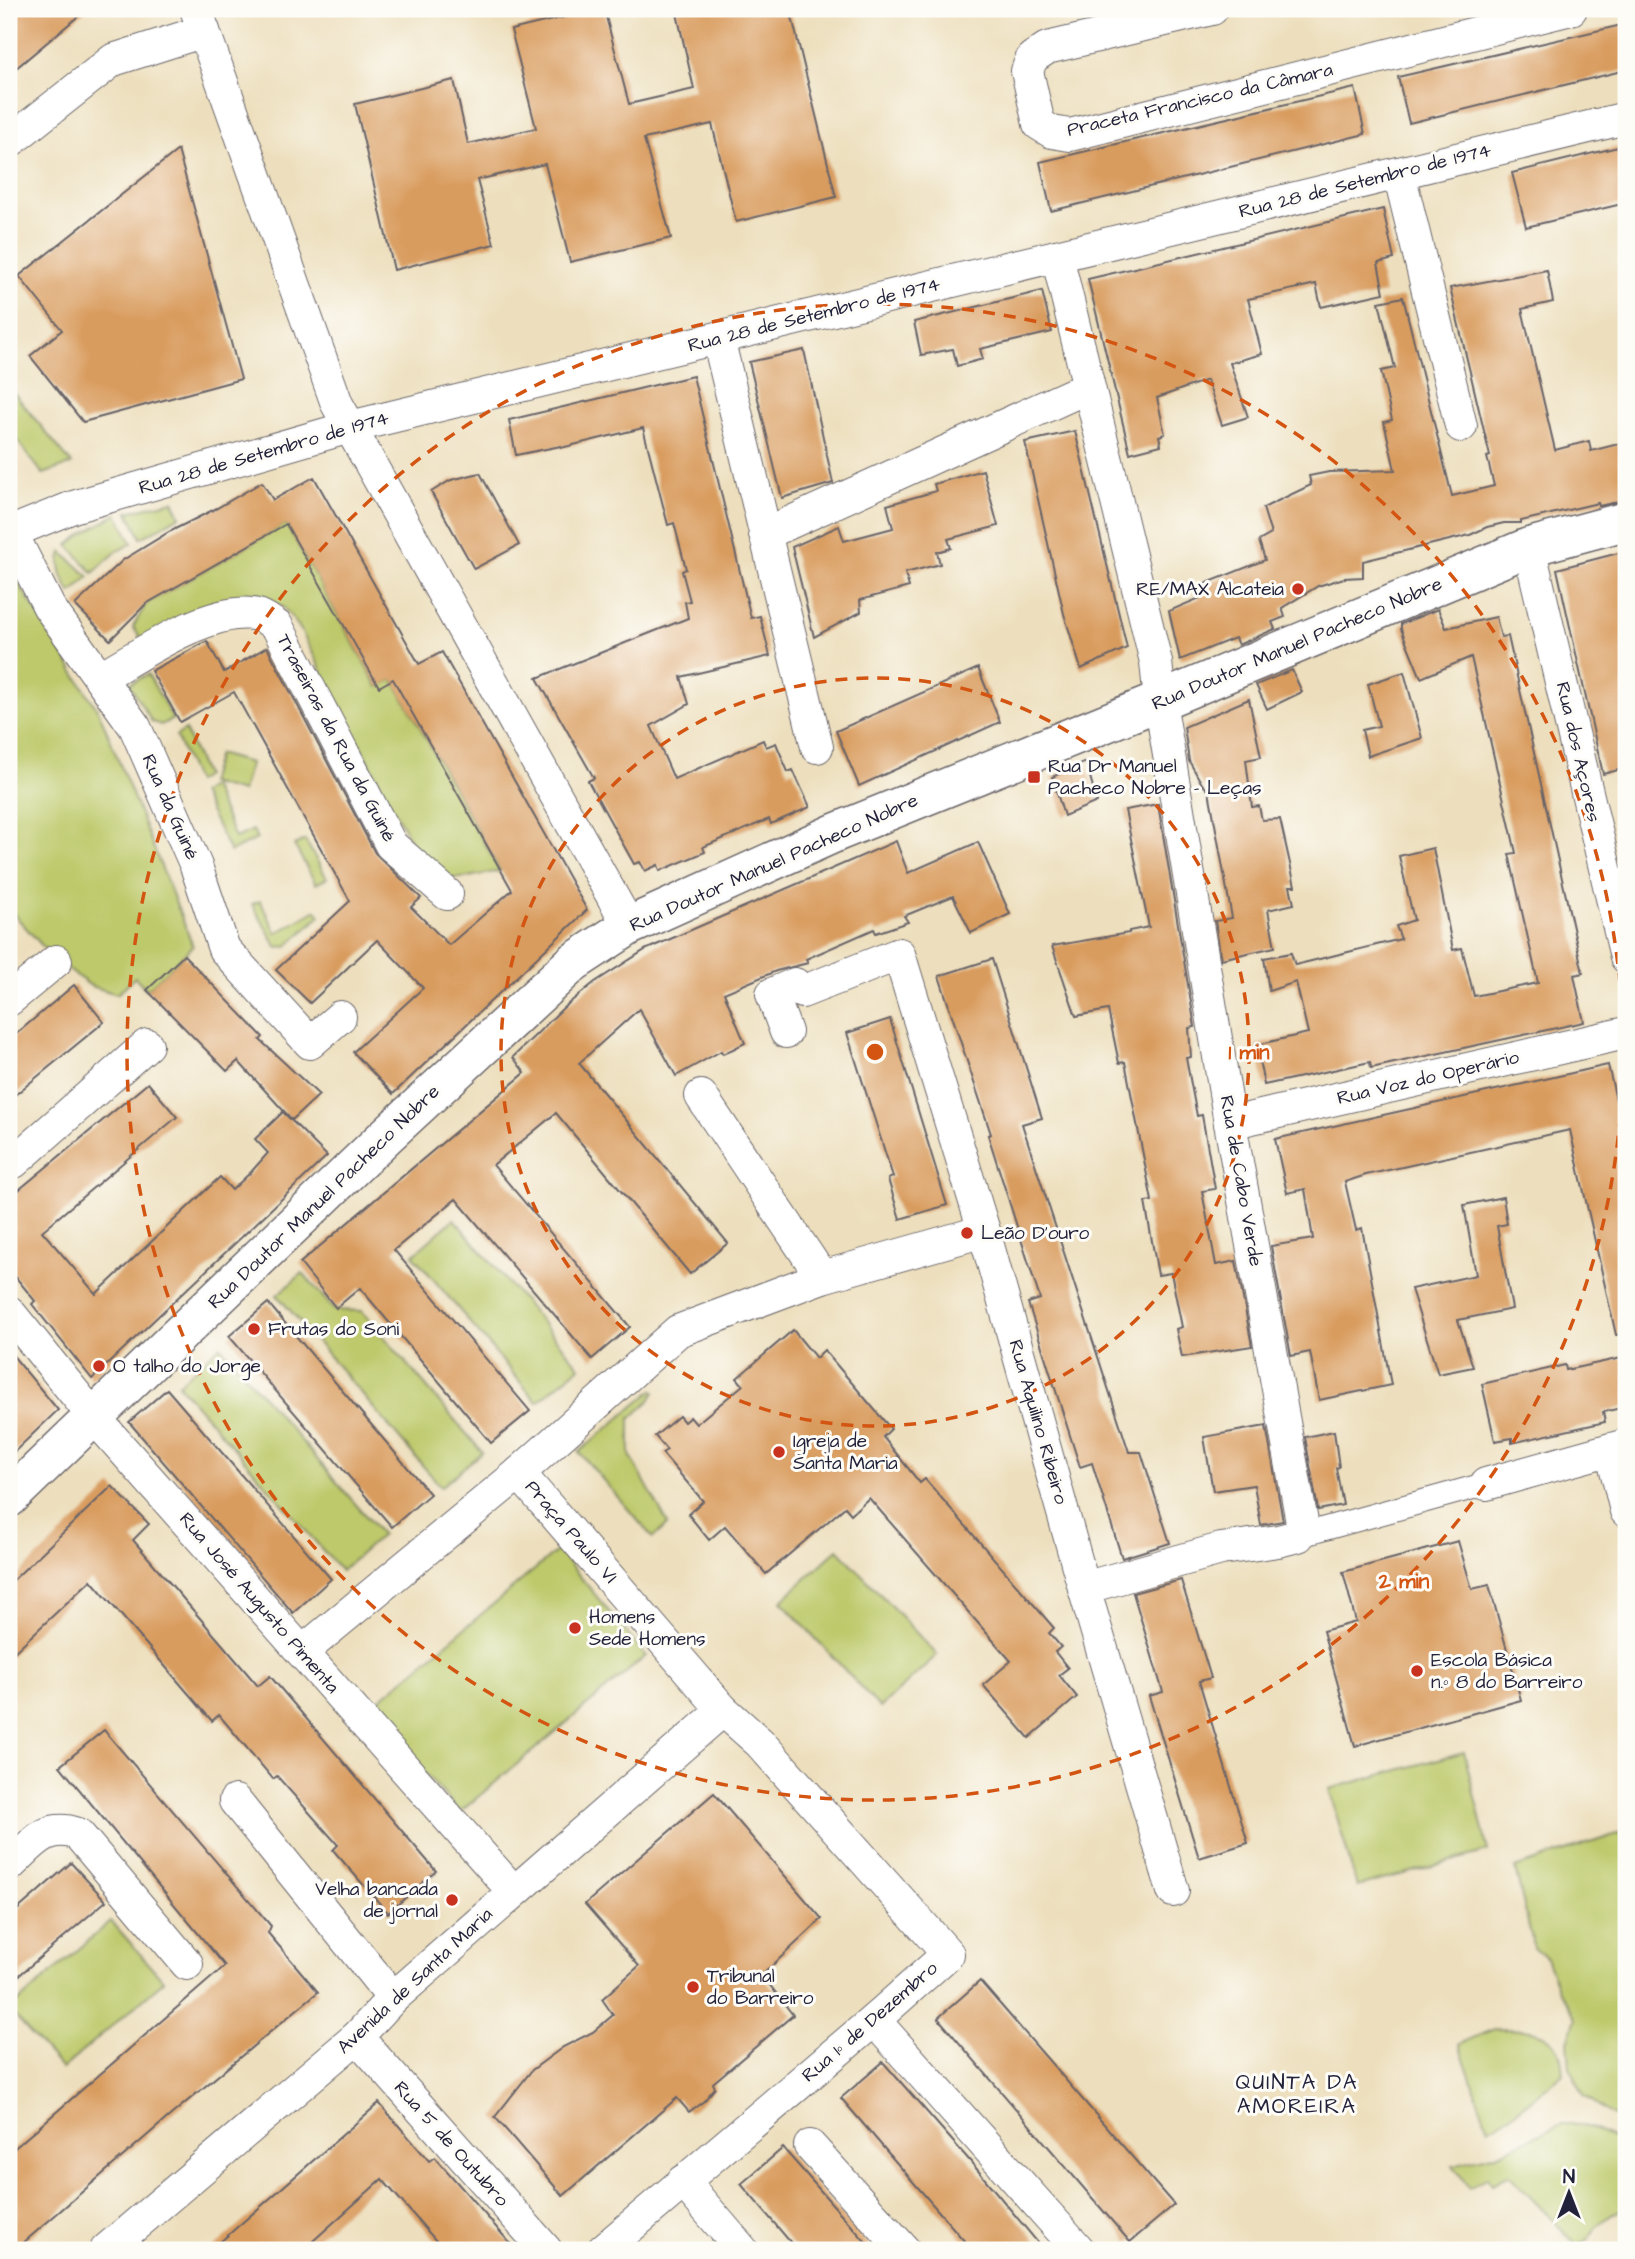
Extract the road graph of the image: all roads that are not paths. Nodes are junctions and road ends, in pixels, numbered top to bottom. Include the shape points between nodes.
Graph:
1 (1212, 9) edge
2 (1566, 9) edge
3 (200, 20) edge
4 (1626, 118) edge
5 (9, 142) edge
6 (1399, 173) junction
7 (1057, 256) junction
8 (718, 338) junction
9 (1088, 387) junction
10 (1461, 426) dead end
11 (350, 427) junction
12 (1626, 521) edge
13 (10, 532) edge
14 (765, 534) junction
15 (1529, 547) junction
16 (101, 677) junction
17 (1160, 701) junction
18 (817, 747) dead end
19 (447, 894) dead end
20 (629, 926) junction
21 (1626, 957) edge
22 (56, 961) dead end
23 (9, 1000) edge
24 (340, 1017) dead end
25 (786, 1032) dead end
26 (1625, 1041) edge
27 (147, 1045) dead end
28 (701, 1096) dead end
29 (1230, 1123) junction
30 (15, 1162) dead end
31 (984, 1231) junction
32 (822, 1277) junction
33 (10, 1316) edge
34 (94, 1416) junction
35 (1619, 1447) edge
36 (519, 1473) junction
37 (1486, 1484) joint
38 (9, 1498) edge
39 (1626, 1511) edge
40 (1298, 1536) junction
41 (1084, 1588) junction
42 (302, 1652) junction
43 (723, 1710) junction
44 (235, 1801) dead end
45 (9, 1866) edge
46 (513, 1891) junction
47 (1173, 1891) dead end
48 (187, 1964) dead end
49 (393, 1998) junction
50 (874, 2020) junction
51 (357, 2037) junction
52 (810, 2146) dead end
53 (683, 2181) junction
54 (106, 2250) edge
55 (546, 2250) edge
56 (603, 2250) edge
57 (742, 2250) edge
58 (904, 2250) edge
59 (1079, 2250) edge

1 - 2 street, Praceta Francisco da Câmara via 1047,48 1032,58 1027,71 1039,124 1070,135
3 - 5 street via 113,60
3 - 11 street via 337,404
4 - 6 street, Rua 28 de Setembro de 1974
6 - 7 street, Rua 28 de Setembro de 1974
6 - 10 street
7 - 8 street, Rua 28 de Setembro de 1974
7 - 9 street, Rua de Cabo Verde
8 - 11 street, Rua 28 de Setembro de 1974
8 - 14 street
9 - 14 street
9 - 17 street, Rua de Cabo Verde via 1156,662
11 - 13 street, Rua 28 de Setembro de 1974 via 73,507
11 - 20 street
12 - 15 street, Rua Doutor Manuel Pacheco Nobre
13 - 16 street, Rua da Guiné via 50,607
14 - 18 street
15 - 17 street, Rua Doutor Manuel Pacheco Nobre
15 - 21 street, Rua dos Açores
16 - 19 street, Traseiras da Rua da Guiné via 175,634 222,615 259,615 276,626 391,845
16 - 24 street, Rua da Guiné via 135,727 196,866 224,949 310,1043
17 - 20 street, Rua Doutor Manuel Pacheco Nobre via 837,832
17 - 29 street, Rua de Cabo Verde
20 - 34 street, Rua Doutor Manuel Pacheco Nobre via 574,962
22 - 23 street
25 - 31 street, Rua Aquilino Ribeiro via 772,993 795,984 802,992 899,954
26 - 29 street, Rua Voz do Operário
27 - 30 street
28 - 32 street
29 - 40 street, Rua de Cabo Verde via 1302,1522
31 - 32 street
31 - 41 street, Rua Aquilino Ribeiro
32 - 36 street via 678,1331
33 - 34 street, Rua José Augusto Pimenta
34 - 38 street, Rua Doutor Manuel Pacheco Nobre
34 - 42 street, Rua José Augusto Pimenta
35 - 37 street
35 - 39 street
36 - 42 street, Praça Paulo VI
36 - 43 street, Praça Paulo VI
37 - 40 street
40 - 41 street via 1222,1549
41 - 47 street, Rua Aquilino Ribeiro
42 - 46 street, Rua José Augusto Pimenta
43 - 46 street, Avenida de Santa Maria
43 - 50 street, Rua 1º de Dezembro via 760,1743 948,1954
44 - 49 street
45 - 48 street via 48,1832 64,1829 78,1834
46 - 49 street, Avenida de Santa Maria
49 - 51 street, Avenida de Santa Maria
50 - 53 street, Rua 1º de Dezembro
50 - 59 street
51 - 54 street, Avenida de Santa Maria
51 - 55 street, Rua 5 de Outubro
52 - 58 street
53 - 56 street, Rua 1º de Dezembro
53 - 57 street

